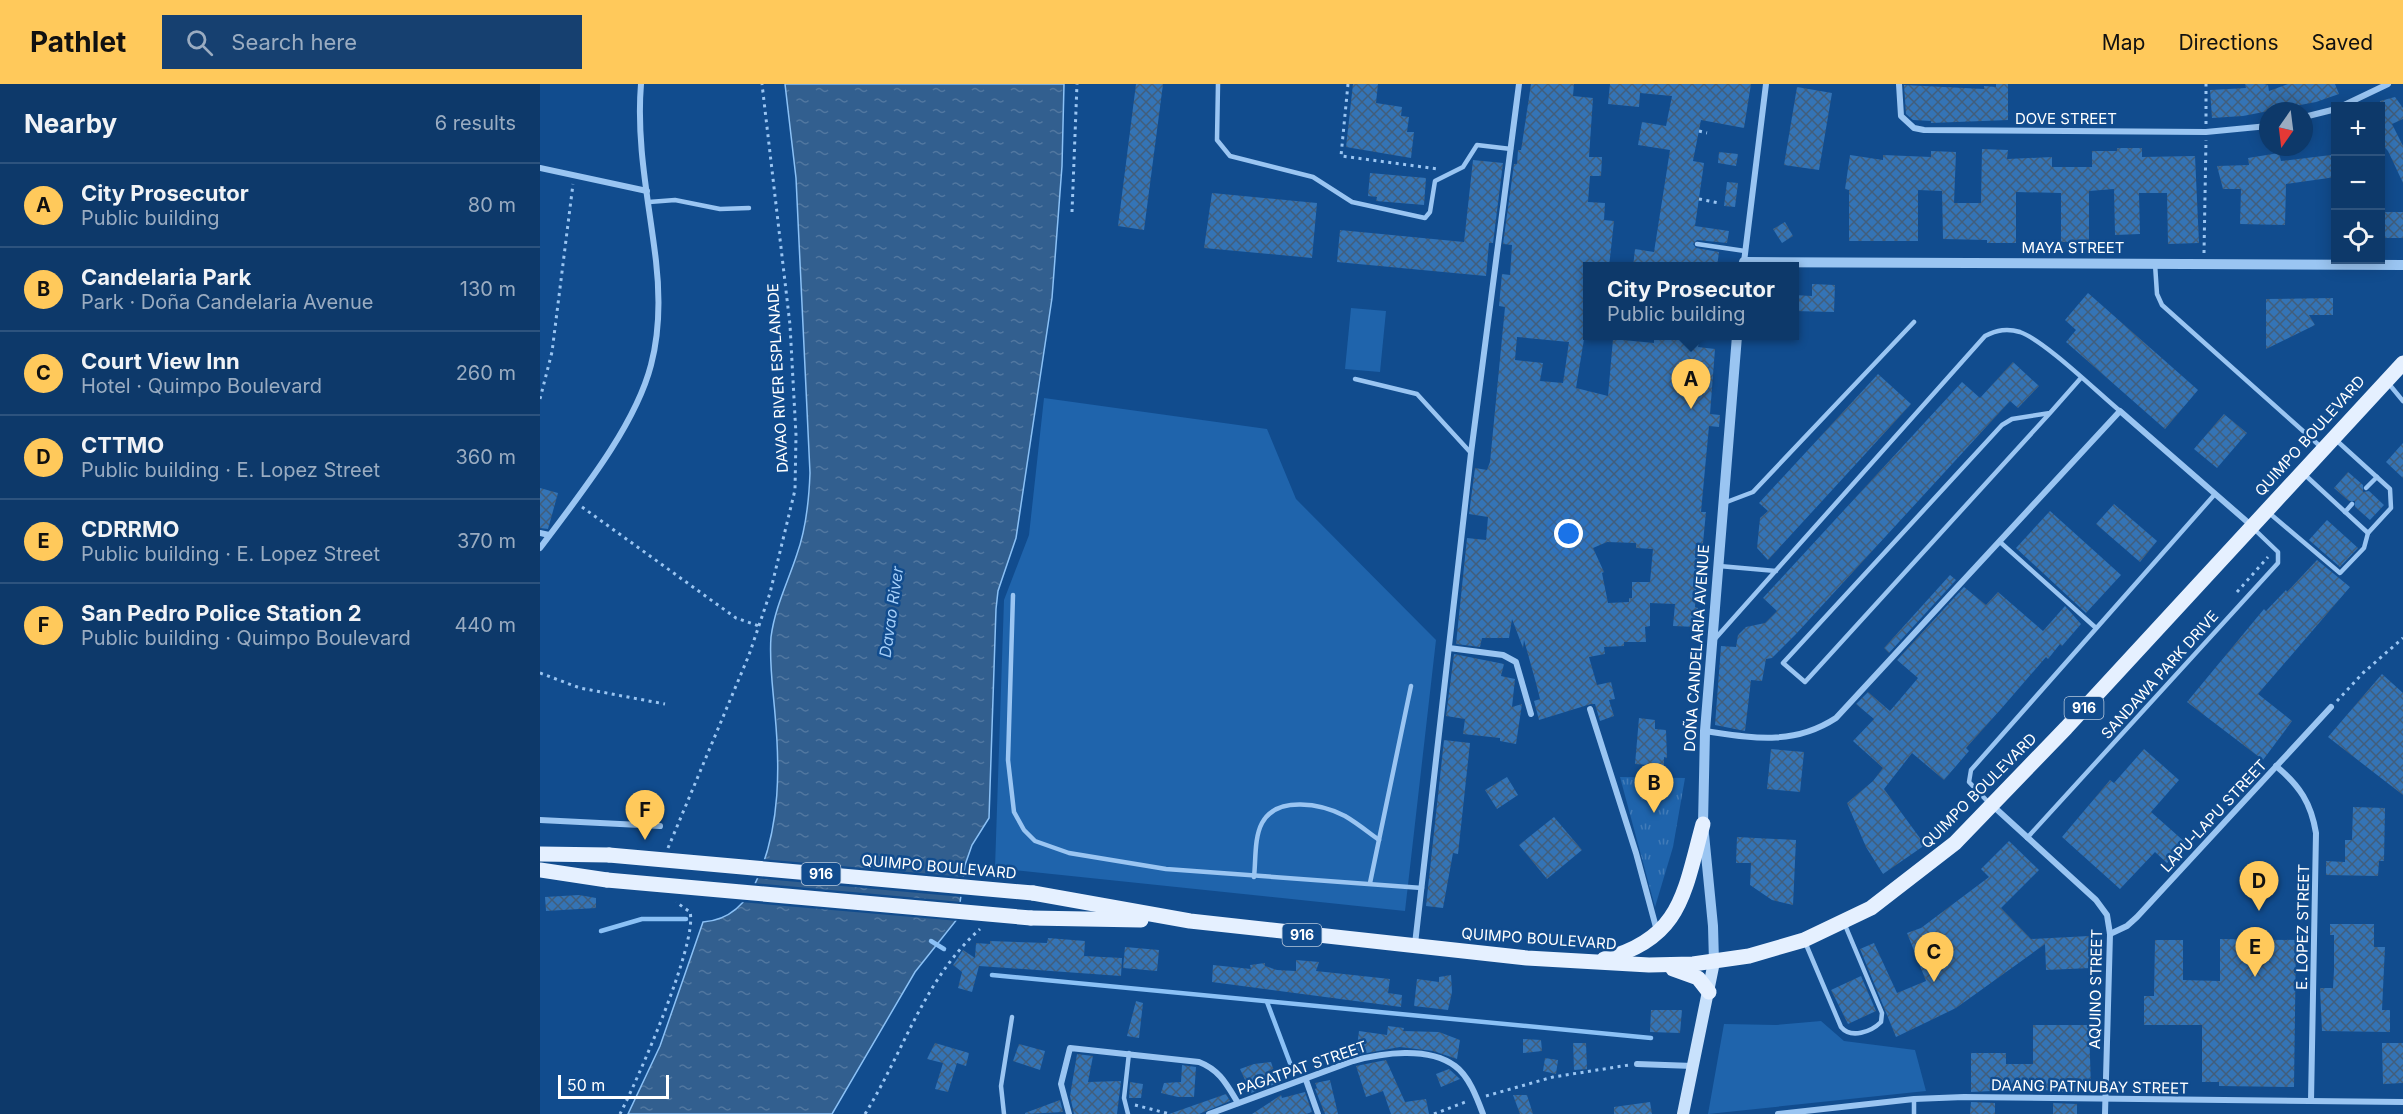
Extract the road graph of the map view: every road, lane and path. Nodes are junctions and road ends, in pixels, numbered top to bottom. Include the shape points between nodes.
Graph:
1 (641, 84) edge
2 (762, 84) edge
3 (1077, 84) edge
4 (1218, 84) edge
5 (1347, 84) edge
6 (1519, 84) edge
7 (1766, 84) edge
8 (1899, 84) edge
9 (2206, 84) edge
10 (2388, 84) edge
11 (2350, 102) edge
12 (2331, 110) edge
13 (2313, 115) edge
14 (2259, 127) edge
15 (1699, 132) dead end
16 (2206, 132) junction
17 (1707, 133) dead end
18 (1511, 149) junction
19 (540, 168) edge
20 (1455, 170) junction
21 (574, 177) junction
22 (647, 191) junction
23 (1699, 200) dead end
24 (649, 202) junction
25 (1719, 202) dead end
26 (749, 208) dead end
27 (1072, 212) dead end
28 (1697, 244) dead end
29 (1744, 260) edge
30 (2155, 264) junction
31 (2204, 264) junction
32 (2403, 265) edge
33 (1914, 322) dead end
34 (1737, 340) edge
35 (2403, 363) edge
36 (1355, 379) dead end
37 (2080, 379) junction
38 (2385, 380) junction
39 (540, 399) edge
40 (2403, 401) edge
41 (2120, 411) junction
42 (2050, 413) junction
43 (2328, 443) junction
44 (1471, 453) junction
45 (2302, 472) junction
46 (2377, 477) junction
47 (2366, 488) dead end
48 (2215, 494) junction
49 (574, 501) junction
50 (1724, 503) junction
51 (2352, 504) dead end
52 (2266, 510) junction
53 (2345, 512) junction
54 (2252, 526) junction
55 (540, 532) edge
56 (2368, 533) junction
57 (549, 535) junction
58 (2000, 542) junction
59 (540, 548) edge
60 (1718, 566) junction
61 (1776, 571) junction
62 (1013, 596) dead end
63 (759, 626) junction
64 (2096, 628) junction
65 (2403, 638) edge
66 (1712, 642) junction
67 (1449, 648) junction
68 (540, 673) edge
69 (1411, 686) dead end
70 (665, 704) dead end
71 (2331, 707) joint
72 (1590, 709) dead end
73 (1531, 714) dead end
74 (1705, 730) junction
75 (2276, 766) junction
76 (1992, 806) junction
77 (540, 820) edge
78 (1703, 824) junction
79 (660, 826) dead end
80 (674, 830) dead end
81 (2027, 838) junction
82 (1379, 840) junction
83 (540, 854) edge
84 (540, 870) edge
85 (1254, 877) junction
86 (1370, 883) junction
87 (1422, 888) junction
88 (666, 900) dead end
89 (1190, 921) junction
90 (1844, 923) junction
91 (980, 929) dead end
92 (1658, 934) junction
93 (2110, 934) junction
94 (1804, 940) junction
95 (1415, 947) junction
96 (1592, 962) junction
97 (1714, 962) junction
98 (1649, 965) junction
99 (1709, 992) junction
100 (1012, 1017) dead end
101 (1129, 1053) junction
102 (1637, 1064) joint
103 (1693, 1066) junction
104 (1306, 1080) junction
105 (1477, 1098) junction
106 (2106, 1098) junction
107 (1914, 1099) junction
108 (2311, 1101) junction
109 (1124, 1102) junction
110 (2403, 1102) edge
111 (1238, 1103) junction
112 (1806, 1112) edge
113 (620, 1114) edge
114 (865, 1114) edge
115 (1004, 1114) edge
116 (1069, 1114) edge
117 (1128, 1114) edge
118 (1170, 1114) edge
119 (1209, 1114) edge
120 (1318, 1114) edge
121 (1434, 1114) edge
122 (1483, 1114) edge
123 (1683, 1114) edge
124 (1778, 1114) edge
125 (1914, 1114) edge
126 (2105, 1114) edge

1 - 22 street via 639,142
2 - 63 path, DAVAO RIVER ESPLANADE via 787,290 796,471 788,528
3 - 27 path
4 - 20 lane via 1217,140 1230,156 1312,177 1352,202 1425,218 1430,212 1435,181
5 - 20 path via 1341,156
6 - 18 street
7 - 29 street
8 - 16 street, DOVE STREET via 1901,116 1914,128 1924,130
9 - 16 path
10 - 11 street
12 - 13 street
14 - 16 street, DOVE STREET
15 - 17 path
16 - 31 path
18 - 20 lane via 1477,145 1463,167
18 - 44 street
19 - 21 street
21 - 22 street
21 - 39 path via 552,352
22 - 24 street
23 - 25 path
24 - 26 lane via 675,200 720,209
24 - 49 street via 659,299 651,367 618,437
28 - 29 lane
29 - 30 street, MAYA STREET
30 - 31 street, MAYA STREET
30 - 43 lane via 2157,294 2162,305
31 - 32 street, MAYA STREET
33 - 50 lane via 1753,492
34 - 50 street, DOÑA CANDELARIA AVENUE
35 - 38 main road, QUIMPO BOULEVARD / 916
36 - 44 lane via 1417,394
37 - 41 lane
37 - 42 lane
37 - 61 lane via 2022,333 1996,330 1985,336
38 - 40 lane
38 - 43 main road, QUIMPO BOULEVARD / 916
41 - 48 street
41 - 58 street
42 - 42 lane via 2012,419 2002,425 1783,663 1805,682
43 - 45 main road, QUIMPO BOULEVARD / 916
43 - 46 lane
44 - 67 street
45 - 52 main road, QUIMPO BOULEVARD / 916
45 - 53 lane
46 - 47 lane
46 - 56 lane via 2390,489 2391,508
48 - 54 street
48 - 64 lane
49 - 57 street
49 - 63 path via 736,618
50 - 60 street, DOÑA CANDELARIA AVENUE
51 - 53 lane
52 - 54 main road, QUIMPO BOULEVARD / 916
52 - 56 lane via 2340,573 2364,548
53 - 56 lane
54 - 76 main road, QUIMPO BOULEVARD / 916
54 - 81 lane, SANDAWA PARK DRIVE via 2278,552 2278,563
55 - 57 street
57 - 59 street
58 - 64 lane
58 - 74 street via 1847,707 1822,727 1809,734 1778,738
60 - 61 lane
60 - 66 street, DOÑA CANDELARIA AVENUE
61 - 66 lane
62 - 85 lane via 1008,760 1014,812 1024,830 1035,841 1069,853 1166,869
63 - 80 path, DAVAO RIVER ESPLANADE
64 - 76 lane via 1971,770 1973,788
65 - 71 path
66 - 74 street, DOÑA CANDELARIA AVENUE
67 - 73 street via 1503,655 1516,662
67 - 87 street
68 - 70 path via 580,688
69 - 82 lane
71 - 75 street, LAPU-LAPU STREET
72 - 92 street
74 - 78 street, DOÑA CANDELARIA AVENUE
75 - 93 street, LAPU-LAPU STREET via 2138,917
75 - 108 street, E. LOPEZ STREET via 2302,792 2313,811 2316,833
76 - 81 street, AQUINO STREET
76 - 90 main road, QUIMPO BOULEVARD / 916 via 1932,863
77 - 79 street
78 - 92 main road via 1680,901
78 - 97 street, DOÑA CANDELARIA AVENUE
81 - 93 street, AQUINO STREET via 2102,907
82 - 85 lane via 1344,815 1319,807 1280,806 1269,811 1261,824
82 - 86 lane
83 - 89 main road, QUIMPO BOULEVARD / 916, bridge via 609,855 1033,893
84 - 89 main road, QUIMPO BOULEVARD / 916, bridge via 607,880 1030,918
85 - 86 lane
86 - 87 lane
87 - 95 street
88 - 113 path via 687,908 692,918 690,931 660,1024
89 - 95 main road, QUIMPO BOULEVARD / 916
90 - 94 main road, QUIMPO BOULEVARD / 916
90 - 94 lane via 1882,1013 1881,1022 1871,1029 1849,1034 1841,1027
91 - 114 path via 944,968
92 - 96 main road via 1640,947
93 - 106 street, AQUINO STREET
94 - 97 main road, QUIMPO BOULEVARD / 916
95 - 96 main road, QUIMPO BOULEVARD / 916
96 - 98 main road, QUIMPO BOULEVARD / 916
97 - 98 main road, QUIMPO BOULEVARD / 916
97 - 99 main road
98 - 99 main road via 1691,974
99 - 103 main road
100 - 115 lane via 1001,1086
101 - 109 lane
101 - 111 street via 1185,1059 1213,1067
101 - 116 street via 1070,1048 1061,1084
102 - 103 street
102 - 105 path via 1553,1077
103 - 123 main road
104 - 105 street, PAGATPAT STREET via 1377,1055 1415,1054 1455,1066
104 - 111 street, PAGATPAT STREET
104 - 120 street
105 - 121 path
105 - 122 street, PAGATPAT STREET
106 - 107 street, DAANG PATNUBAY STREET
106 - 108 street, DAANG PATNUBAY STREET
106 - 126 street, AQUINO STREET
107 - 112 street, DAANG PATNUBAY STREET
107 - 125 lane
108 - 110 street, DAANG PATNUBAY STREET
109 - 117 lane
109 - 118 path
111 - 119 street, PAGATPAT STREET
112 - 124 street, DAANG PATNUBAY STREET

